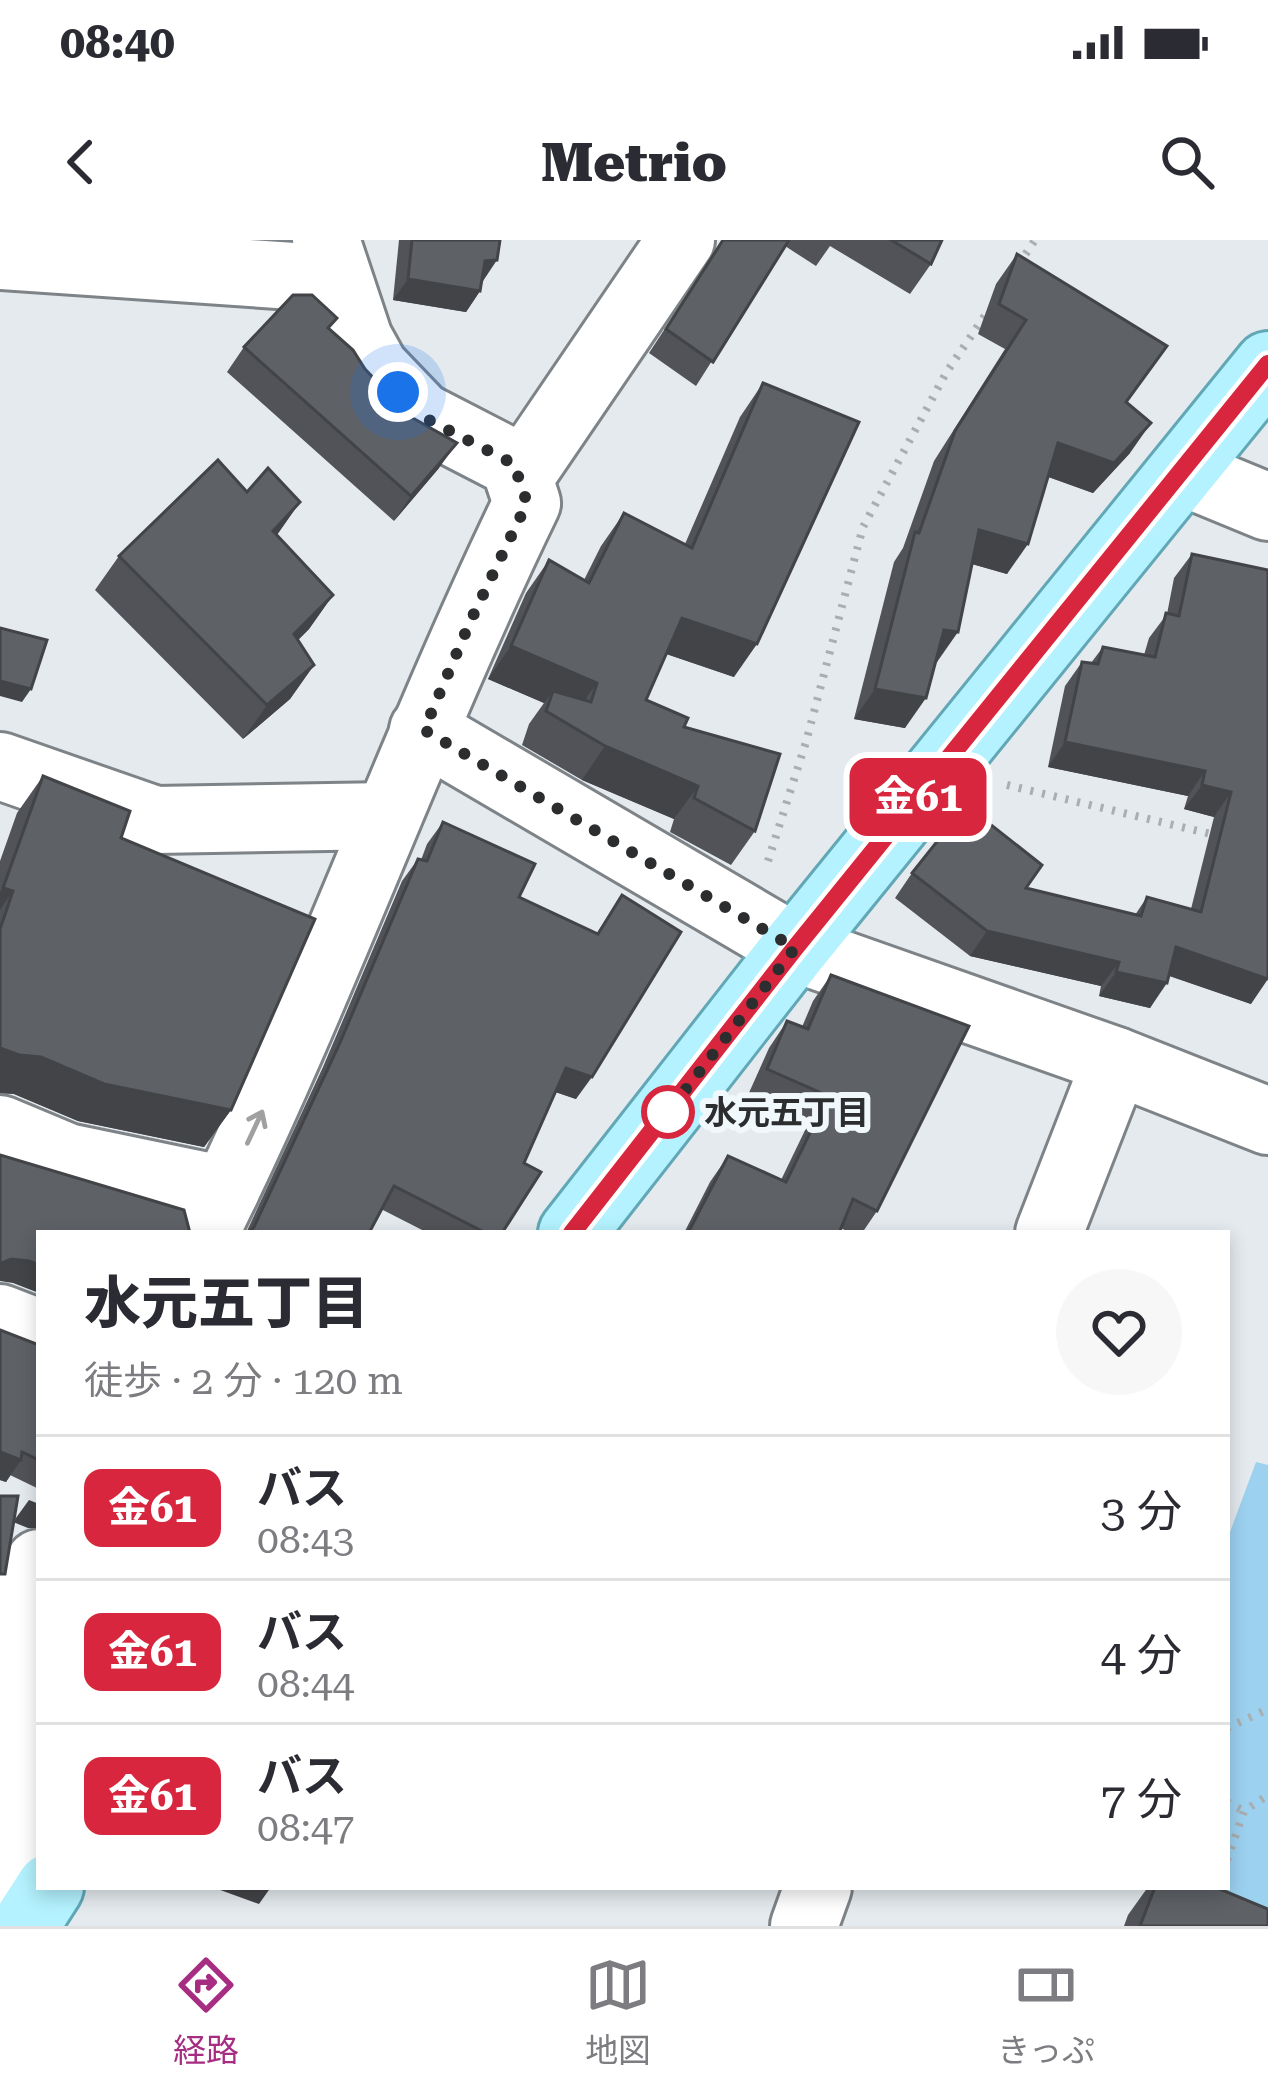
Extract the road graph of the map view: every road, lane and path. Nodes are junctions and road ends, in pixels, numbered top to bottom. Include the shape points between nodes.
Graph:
1 (680, 240) edge
2 (1036, 240) edge
3 (0, 256) edge
4 (331, 260) edge
5 (1016, 269) edge
6 (992, 304) dead end
7 (1268, 364) edge
8 (1183, 472) junction
9 (519, 478) junction
10 (1268, 507) edge
11 (424, 730) junction
12 (0, 766) edge
13 (942, 769) junction
14 (388, 816) junction
15 (1221, 836) edge
16 (768, 933) junction
17 (1116, 1061) junction
18 (1268, 1121) edge
19 (0, 1129) edge
20 (215, 1212) edge
21 (574, 1230) edge
22 (1050, 1230) edge
23 (0, 1318) edge
24 (36, 1332) edge
25 (36, 1569) edge
26 (1268, 1709) edge
27 (1230, 1727) edge
28 (1268, 1795) edge
29 (1230, 1804) edge
30 (1244, 1811) junction
31 (1230, 1851) edge
32 (48, 1890) edge
33 (817, 1890) edge
34 (10, 1926) edge
35 (25, 1926) edge
36 (804, 1926) edge

1 - 9 street
2 - 5 path
3 - 4 street
4 - 9 street via 375,368 421,416 514,464
6 - 16 path via 863,527 760,885
7 - 8 main road
8 - 10 street
8 - 13 main road
9 - 11 street via 527,503
11 - 14 street
11 - 16 street
12 - 14 street via 155,820
13 - 15 path
13 - 16 main road
20 -> 14 street
16 - 17 street
16 - 21 main road
17 - 18 street
17 - 22 street
19 - 20 street
23 - 24 street
25 - 34 street via 19,1629 30,1734
26 - 27 path
28 - 30 path
29 - 30 path
30 - 31 path
32 - 35 main road
33 - 36 street

